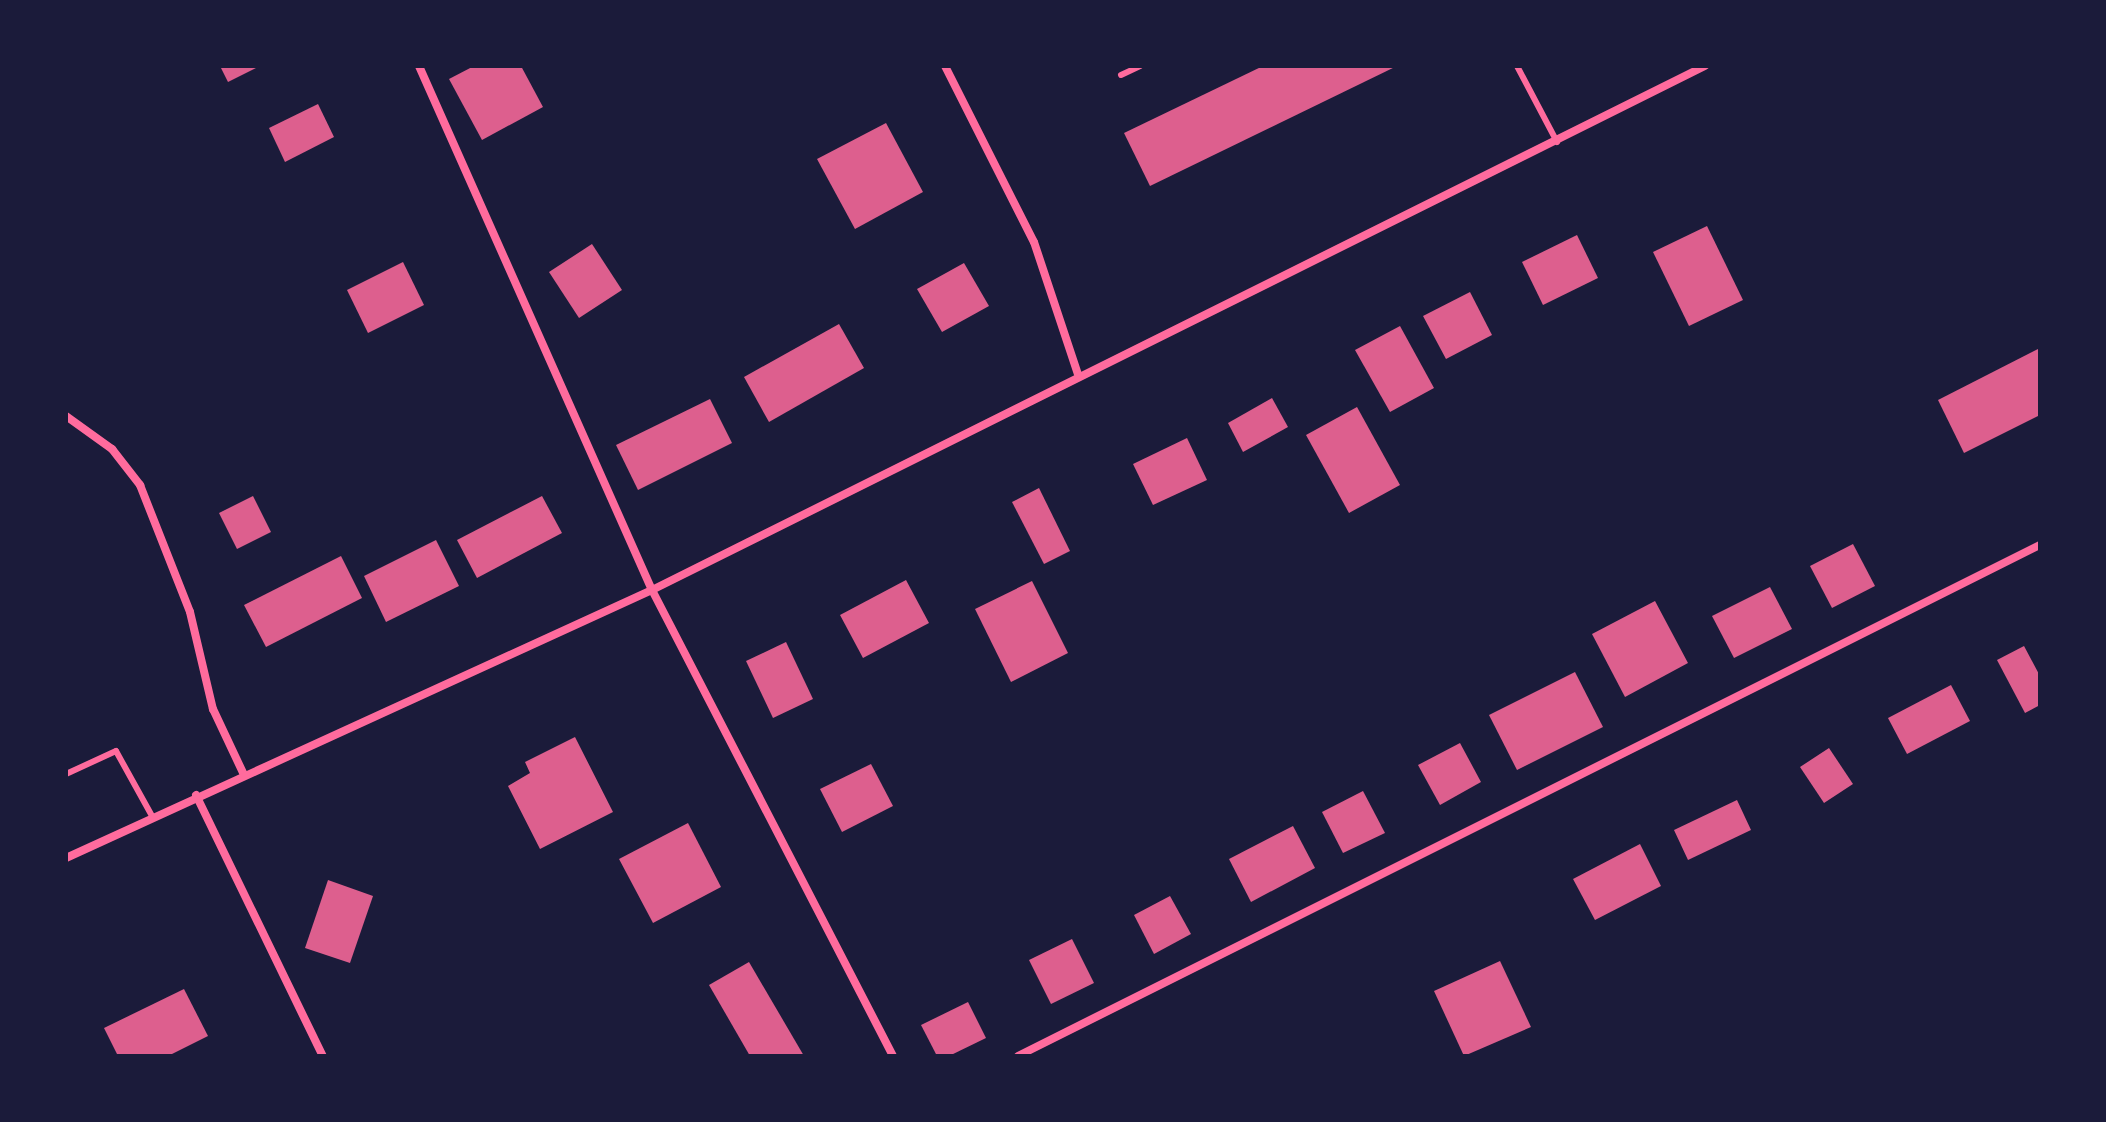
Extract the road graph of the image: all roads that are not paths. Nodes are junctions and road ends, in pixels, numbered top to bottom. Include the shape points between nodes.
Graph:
1 (419, 66) edge
2 (945, 66) edge
3 (1140, 66) edge
4 (1517, 66) edge
5 (1705, 66) edge
6 (1121, 75) dead end
7 (1557, 142) junction
8 (1078, 374) junction
9 (66, 416) edge
10 (2040, 545) edge
11 (652, 590) junction
12 (66, 774) edge
13 (244, 775) junction
14 (196, 795) junction
15 (152, 816) junction
16 (66, 858) edge
17 (323, 1056) edge
18 (893, 1056) edge
19 (1018, 1056) edge

1 - 11 street
2 - 8 street via 1034,242
3 - 6 lane
4 - 7 lane
5 - 7 street
7 - 8 street
8 - 11 street
9 - 13 street via 112,449 140,485 190,612 213,709
10 - 19 street
11 - 13 street
11 - 18 street
12 - 15 lane via 116,751
13 - 14 street
14 - 15 street
14 - 17 street
15 - 16 street

